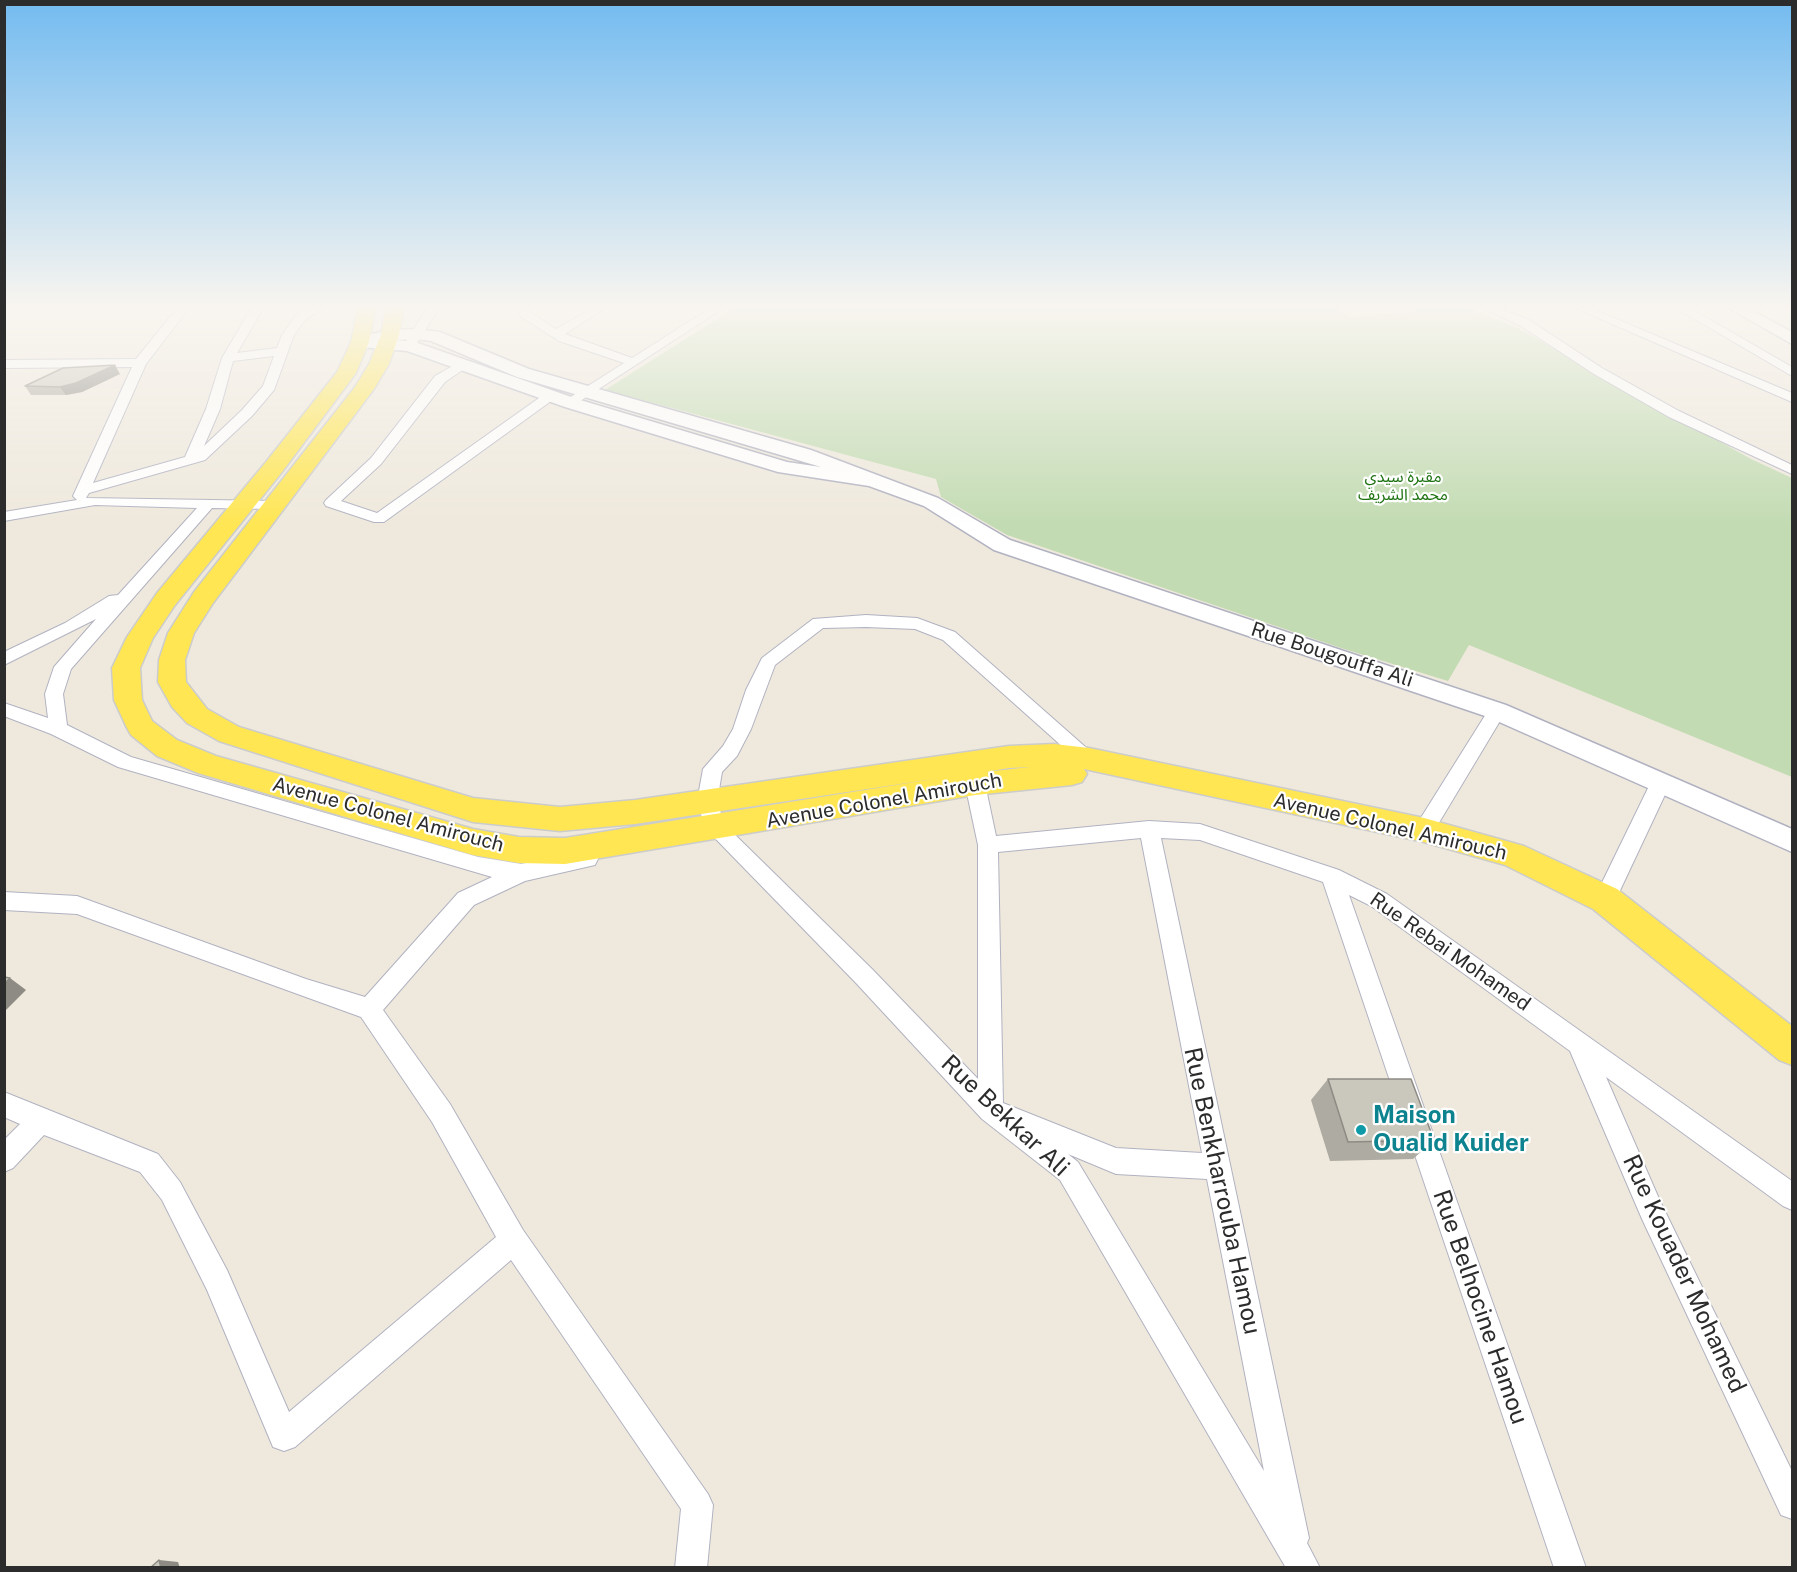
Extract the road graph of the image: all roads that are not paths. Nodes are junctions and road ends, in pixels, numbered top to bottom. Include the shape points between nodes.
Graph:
1 (132, 380) edge
2 (221, 380) edge
3 (271, 380) edge
4 (340, 380) edge
5 (369, 380) edge
6 (439, 380) edge
7 (508, 380) edge
8 (548, 380) edge
9 (605, 380) edge
10 (1615, 380) edge
11 (1751, 380) edge
12 (1769, 380) edge
13 (1792, 390) edge
14 (587, 392) junction
15 (551, 396) junction
16 (1792, 398) edge
17 (571, 403) junction
18 (190, 461) junction
19 (1792, 470) edge
20 (868, 480) junction
21 (83, 490) junction
22 (76, 504) junction
23 (208, 504) junction
24 (244, 504) junction
25 (274, 505) junction
26 (4, 517) edge
27 (137, 585) junction
28 (4, 658) edge
29 (4, 709) edge
30 (1497, 711) junction
31 (58, 729) junction
32 (1089, 759) junction
33 (1144, 772) junction
34 (1662, 782) junction
35 (975, 784) junction
36 (707, 802) junction
37 (1149, 829) junction
38 (716, 830) junction
39 (1424, 830) junction
40 (646, 839) junction
41 (1792, 841) edge
42 (988, 845) junction
43 (478, 866) junction
44 (521, 873) junction
45 (1332, 876) junction
46 (466, 899) junction
47 (1605, 899) junction
48 (4, 901) edge
49 (369, 1009) junction
50 (1579, 1042) junction
51 (1792, 1048) edge
52 (4, 1104) edge
53 (991, 1110) junction
54 (40, 1121) junction
55 (4, 1159) edge
56 (1217, 1167) junction
57 (1792, 1197) edge
58 (513, 1240) junction
59 (1792, 1504) edge
60 (1300, 1560) edge
61 (691, 1568) edge
62 (1570, 1568) edge

1 - 21 street
2 - 18 street
3 - 18 street via 247,413 200,457
4 - 24 main road, Avenue Colonel Amirouch
5 - 25 main road, Avenue Colonel Amirouch
6 - 15 street via 376,461 331,503 379,519
7 - 15 street
8 - 14 street
9 - 14 street
10 - 19 street via 1674,414
11 - 16 street
12 - 13 street
14 - 17 street
14 - 20 street via 804,454
15 - 17 street
17 - 20 street via 784,468
18 - 21 street
20 - 30 street, Rue Bougouffa Ali via 931,502 1002,544
21 - 22 street
22 - 23 street
22 - 26 street
23 - 24 street
23 - 27 street
24 - 25 street
24 - 40 main road, Avenue Colonel Amirouch via 166,599 135,648 126,668 128,700 141,728 167,748 208,765 473,842 519,850 565,850
25 - 36 main road, Avenue Colonel Amirouch via 181,633 172,660 172,682 197,716 229,734 473,810 560,819
27 - 28 street via 71,627
27 - 31 street via 63,667 54,694
29 - 31 street
30 - 34 street, Rue Bougouffa Ali
30 - 39 street
31 - 43 street via 125,762
32 - 33 main road, Avenue Colonel Amirouch
32 - 36 main road, Avenue Colonel Amirouch via 1054,755 1009,757
32 - 36 street via 949,636 917,624 819,623 768,662 742,729 730,751 713,769
33 - 35 main road, Avenue Colonel Amirouch via 1046,775
33 - 39 main road, Avenue Colonel Amirouch
34 - 41 street, Rue Bougouffa Ali
34 - 47 street
35 - 38 main road, Avenue Colonel Amirouch
35 - 42 street
36 - 38 street, Rue Bekkar Ali
37 - 42 street, Rue Rebai Mohamed
37 - 45 street, Rue Rebai Mohamed via 1200,832
37 - 56 street, Rue Benkharrouba Hamou
38 - 40 main road, Avenue Colonel Amirouch
38 - 53 street, Rue Bekkar Ali via 864,976
39 - 47 main road, Avenue Colonel Amirouch via 1513,855
40 - 44 street via 590,858
42 - 53 street
43 - 44 street
43 - 46 street
44 - 46 street
45 - 50 street, Rue Rebai Mohamed via 1379,900
45 - 62 street, Rue Belhocine Hamou
46 - 49 street
47 - 51 main road, Avenue Colonel Amirouch
48 - 49 street via 77,905
49 - 58 street via 441,1113
50 - 57 street, Rue Rebai Mohamed
50 - 59 street, Rue Kouader Mohamed via 1652,1210
52 - 54 street
53 - 56 street via 1116,1161
53 - 60 street, Rue Bekkar Ali via 1069,1172
54 - 55 street
54 - 58 street via 149,1163 171,1191 217,1280 284,1436
56 - 60 street, Rue Benkharrouba Hamou
58 - 61 street via 697,1505

